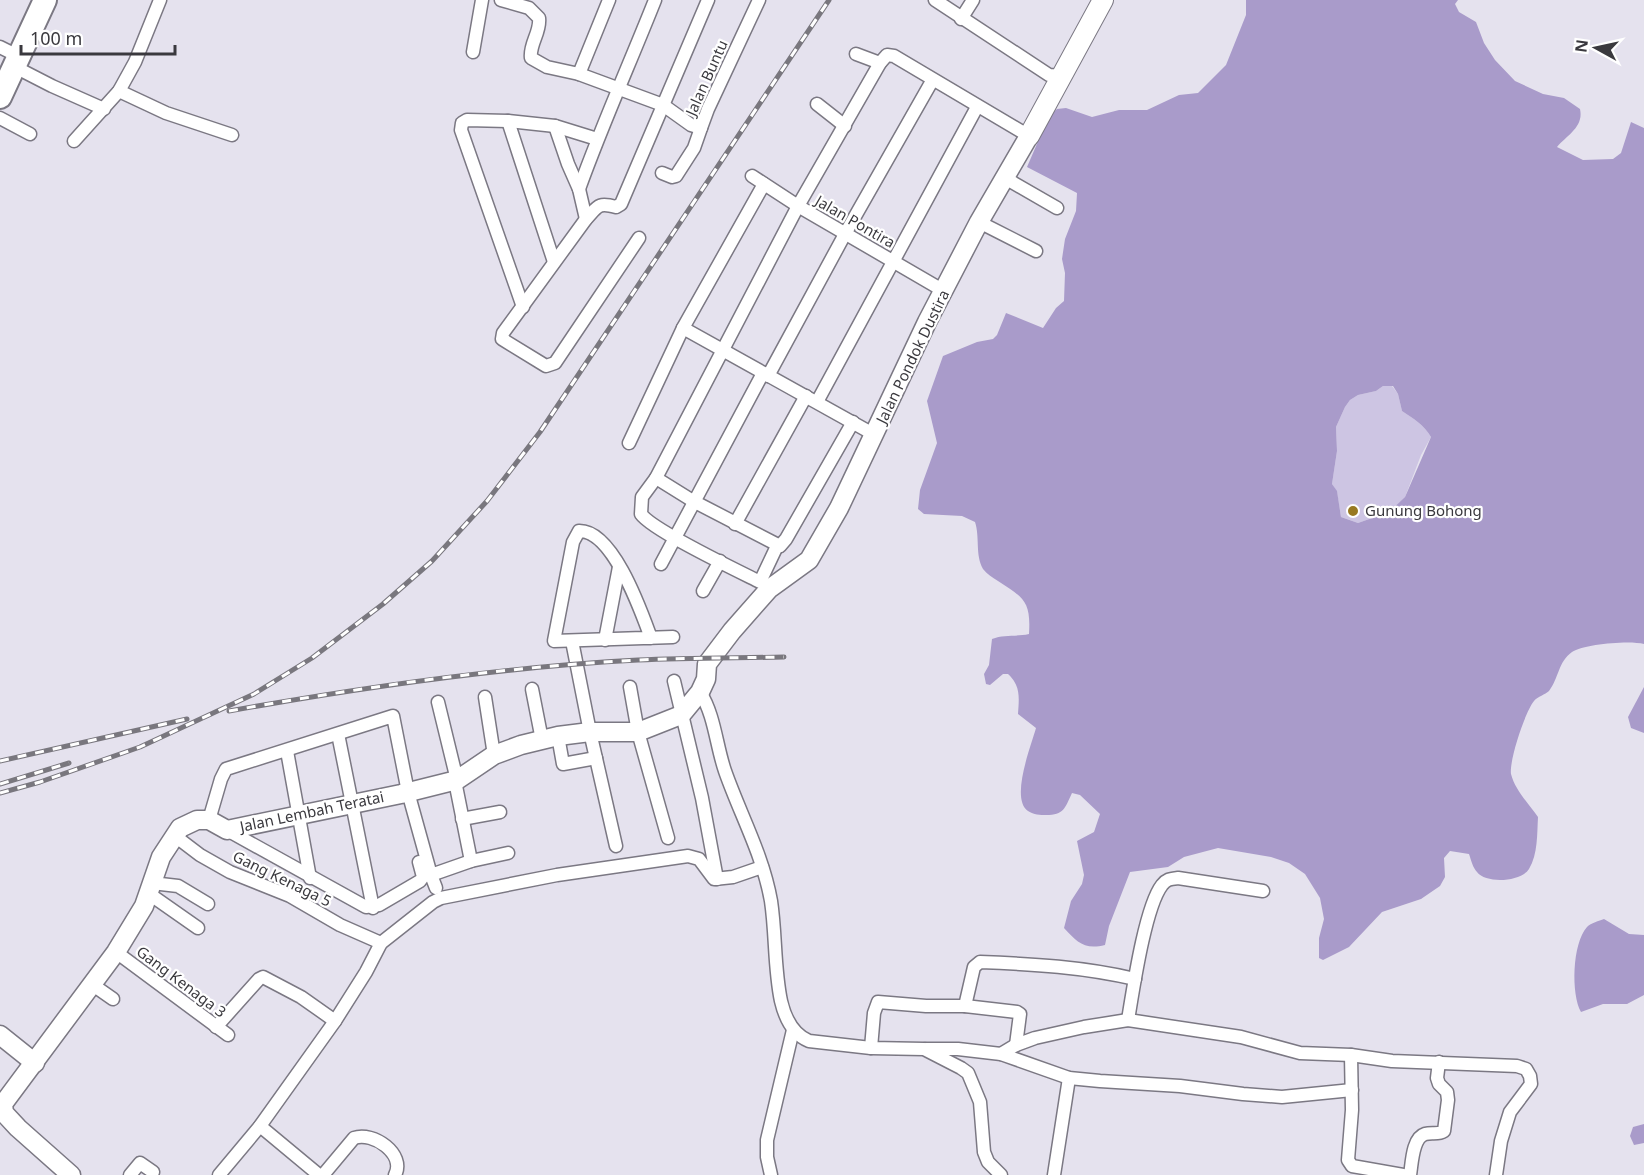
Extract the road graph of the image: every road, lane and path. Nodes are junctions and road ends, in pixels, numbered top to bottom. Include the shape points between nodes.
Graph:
1 (45, 0) edge
2 (160, 0) edge
3 (482, 0) edge
4 (501, 0) edge
5 (609, 0) edge
6 (655, 0) edge
7 (708, 0) edge
8 (759, 0) edge
9 (935, 0) edge
10 (973, 0) edge
11 (1097, 2) edge
12 (961, 19) junction
13 (473, 52) dead end
14 (856, 54) dead end
15 (12, 57) edge
16 (880, 63) junction
17 (579, 74) junction
18 (1061, 76) junction
19 (932, 81) junction
20 (620, 90) junction
21 (119, 91) junction
22 (0, 97) edge
23 (817, 104) dead end
24 (663, 105) junction
25 (977, 106) junction
26 (104, 109) junction
27 (0, 118) edge
28 (508, 121) junction
29 (555, 126) junction
30 (844, 126) junction
31 (701, 128) junction
32 (30, 134) dead end
33 (232, 135) dead end
34 (1029, 136) junction
35 (597, 139) junction
36 (74, 141) dead end
37 (662, 173) dead end
38 (752, 176) dead end
39 (1005, 178) junction
40 (764, 184) junction
41 (579, 189) junction
42 (798, 206) junction
43 (1057, 208) dead end
44 (586, 219) junction
45 (979, 222) junction
46 (845, 234) junction
47 (639, 238) dead end
48 (1036, 251) dead end
49 (894, 261) junction
50 (554, 262) junction
51 (945, 291) junction
52 (523, 307) junction
53 (683, 328) junction
54 (723, 350) junction
55 (765, 374) junction
56 (812, 399) junction
57 (853, 422) junction
58 (875, 435) junction
59 (629, 443) dead end
60 (656, 478) junction
61 (693, 501) junction
62 (735, 524) junction
63 (674, 536) junction
64 (777, 546) junction
65 (720, 561) junction
66 (661, 564) dead end
67 (619, 567) junction
68 (703, 591) dead end
69 (672, 637) dead end
70 (651, 638) junction
71 (605, 639) junction
72 (572, 641) junction
73 (674, 681) dead end
74 (630, 687) dead end
75 (532, 689) dead end
76 (700, 692) junction
77 (485, 697) dead end
78 (438, 702) dead end
79 (681, 715) junction
80 (590, 732) junction
81 (638, 732) junction
82 (338, 734) junction
83 (550, 738) junction
84 (286, 751) junction
85 (494, 755) junction
86 (596, 758) junction
87 (457, 780) junction
88 (404, 793) junction
89 (353, 803) junction
90 (500, 812) dead end
91 (300, 813) junction
92 (462, 819) junction
93 (209, 820) junction
94 (227, 830) junction
95 (175, 836) junction
96 (668, 838) dead end
97 (616, 846) dead end
98 (508, 853) dead end
99 (471, 861) junction
100 (762, 867) junction
101 (431, 875) junction
102 (310, 878) junction
103 (717, 879) junction
104 (150, 888) junction
105 (436, 888) dead end
106 (1263, 891) dead end
107 (208, 904) dead end
108 (374, 908) junction
109 (198, 928) dead end
110 (381, 943) junction
111 (116, 952) junction
112 (1135, 979) junction
113 (93, 985) junction
114 (113, 999) dead end
115 (965, 1006) junction
116 (1128, 1020) junction
117 (335, 1021) junction
118 (216, 1027) junction
119 (793, 1030) junction
120 (0, 1035) edge
121 (228, 1035) dead end
122 (1016, 1045) junction
123 (872, 1048) junction
124 (924, 1049) junction
125 (1001, 1054) junction
126 (1351, 1055) junction
127 (1439, 1062) junction
128 (35, 1063) junction
129 (1070, 1078) junction
130 (1352, 1090) junction
131 (260, 1126) junction
132 (153, 1172) dead end
133 (71, 1175) edge
134 (130, 1175) edge
135 (219, 1175) edge
136 (321, 1175) edge
137 (395, 1175) edge
138 (771, 1175) edge
139 (1001, 1175) edge
140 (1054, 1175) edge
141 (1408, 1175) edge
142 (1496, 1175) edge

1 - 15 highway
2 - 21 street
3 - 13 street
4 - 17 street, Jalan Buntu via 529,8 539,18 531,58 547,67
5 - 17 street
6 - 20 street
7 - 24 street
8 - 31 street, Jalan Buntu
9 - 12 street
10 - 12 street
11 - 18 main road, Jalan Pondok Dustira
12 - 18 street via 1049,75
14 - 16 street
15 - 22 highway
15 - 26 street via 61,91
16 - 19 street via 892,55
16 - 30 street
17 - 20 street, Jalan Buntu
18 - 34 main road, Jalan Pondok Dustira
19 - 25 street
19 - 46 street
20 - 24 street, Jalan Buntu
20 - 35 street
21 - 26 street
21 - 33 street via 166,113
23 - 30 street
24 - 31 street, Jalan Buntu
24 - 44 street via 621,204 600,204
25 - 34 street
25 - 49 street
26 - 36 street
27 - 32 street
28 - 29 street
28 - 50 street
28 - 52 street via 467,120 461,130
29 - 35 street
29 - 41 street
30 - 42 street
31 - 37 street via 694,148 676,176
34 - 39 main road, Jalan Pondok Dustira
35 - 41 street
38 - 40 street, Jalan Pontira
39 - 43 street
39 - 45 main road, Jalan Pondok Dustira
40 - 42 street, Jalan Pontira
40 - 53 street
41 - 44 street
42 - 46 street, Jalan Pontira
42 - 54 street
44 - 50 street
45 - 48 street
45 - 51 main road, Jalan Pondok Dustira
46 - 49 street, Jalan Pontira
46 - 55 street
47 - 52 street via 555,363 546,366 502,339
49 - 51 street, Jalan Pontira
49 - 56 street
50 - 52 street
51 - 58 main road, Jalan Pondok Dustira
53 - 54 street
53 - 59 street
54 - 55 street
54 - 60 street
55 - 56 street
55 - 61 street
56 - 57 street
56 - 62 street
57 - 58 street
57 - 64 street via 786,539
58 - 76 main road, Jalan Pondok Dustira via 809,560 769,589 732,631 707,664
60 - 61 street
60 - 63 street via 642,497 641,514
61 - 62 street
61 - 63 street
62 - 64 street
63 - 65 street
63 - 66 street
64 - 65 street via 760,582
65 - 68 street
67 - 70 street
67 - 71 street
67 - 72 street via 598,537 582,531 576,535 554,641
69 - 70 street
70 - 71 street
71 - 72 street
72 - 80 street
73 - 79 street
74 - 81 street
75 - 83 street
76 - 79 main road, Jalan Lembah Teratai
76 - 100 street via 709,706 718,749
77 - 85 street
78 - 87 street
79 - 81 main road, Jalan Lembah Teratai
79 - 103 street
80 - 81 main road, Jalan Lembah Teratai
80 - 83 main road, Jalan Lembah Teratai
80 - 86 street
81 - 96 street
82 - 84 street
82 - 88 street via 393,716
82 - 89 street
83 - 85 main road, Jalan Lembah Teratai
83 - 86 street via 562,764
84 - 91 street
84 - 93 street via 226,769
85 - 87 main road, Jalan Lembah Teratai
86 - 97 street
87 - 88 main road, Jalan Lembah Teratai
87 - 92 street
88 - 89 main road, Jalan Lembah Teratai
88 - 101 street
88 - 108 street via 423,877
89 - 91 main road, Jalan Lembah Teratai
89 - 108 street
90 - 92 street
91 - 94 main road, Jalan Lembah Teratai
91 - 102 street
92 - 99 street
93 - 94 main road, Jalan Lembah Teratai
93 - 95 main road via 181,827
94 - 102 street
95 - 104 main road via 161,857
95 - 110 street, Gang Kenaga 5 via 230,872 290,896
98 - 99 street
99 - 101 street
100 - 103 street
100 - 119 street via 771,901 781,1002
101 - 105 street
102 - 108 street via 366,908
103 - 110 street via 699,859 688,856 530,879 441,898
104 - 107 street via 178,886
104 - 109 street
104 - 111 main road
106 - 112 street via 1168,879 1152,905
110 - 117 street
111 - 113 main road
111 - 118 street, Gang Kenaga 3
112 - 115 street via 1069,966 980,962 974,967
112 - 116 street
113 - 114 street
113 - 128 main road
115 - 122 street via 1020,1014
115 - 123 street via 878,1002
116 - 122 street
116 - 126 street via 1241,1037 1300,1053
117 - 118 street via 263,977
117 - 131 street
118 - 121 street, Gang Kenaga 3
119 - 123 street via 809,1041
119 - 138 street via 767,1140
120 - 128 main road
122 - 125 street
123 - 124 street
124 - 125 street
124 - 139 street via 968,1073 980,1102 984,1152
125 - 129 street
126 - 127 street
126 - 130 street
127 - 141 street via 1437,1078 1448,1100 1444,1131 1425,1134 1417,1140
127 - 142 street via 1516,1066 1526,1069 1530,1076 1531,1084 1510,1112
128 - 133 main road via 2,1108 18,1128
129 - 130 street via 1282,1097
129 - 140 street
130 - 141 street via 1349,1163
131 - 135 street
131 - 136 street
132 - 134 street via 140,1163
136 - 137 street via 354,1138 368,1136 384,1144 397,1158 399,1168

